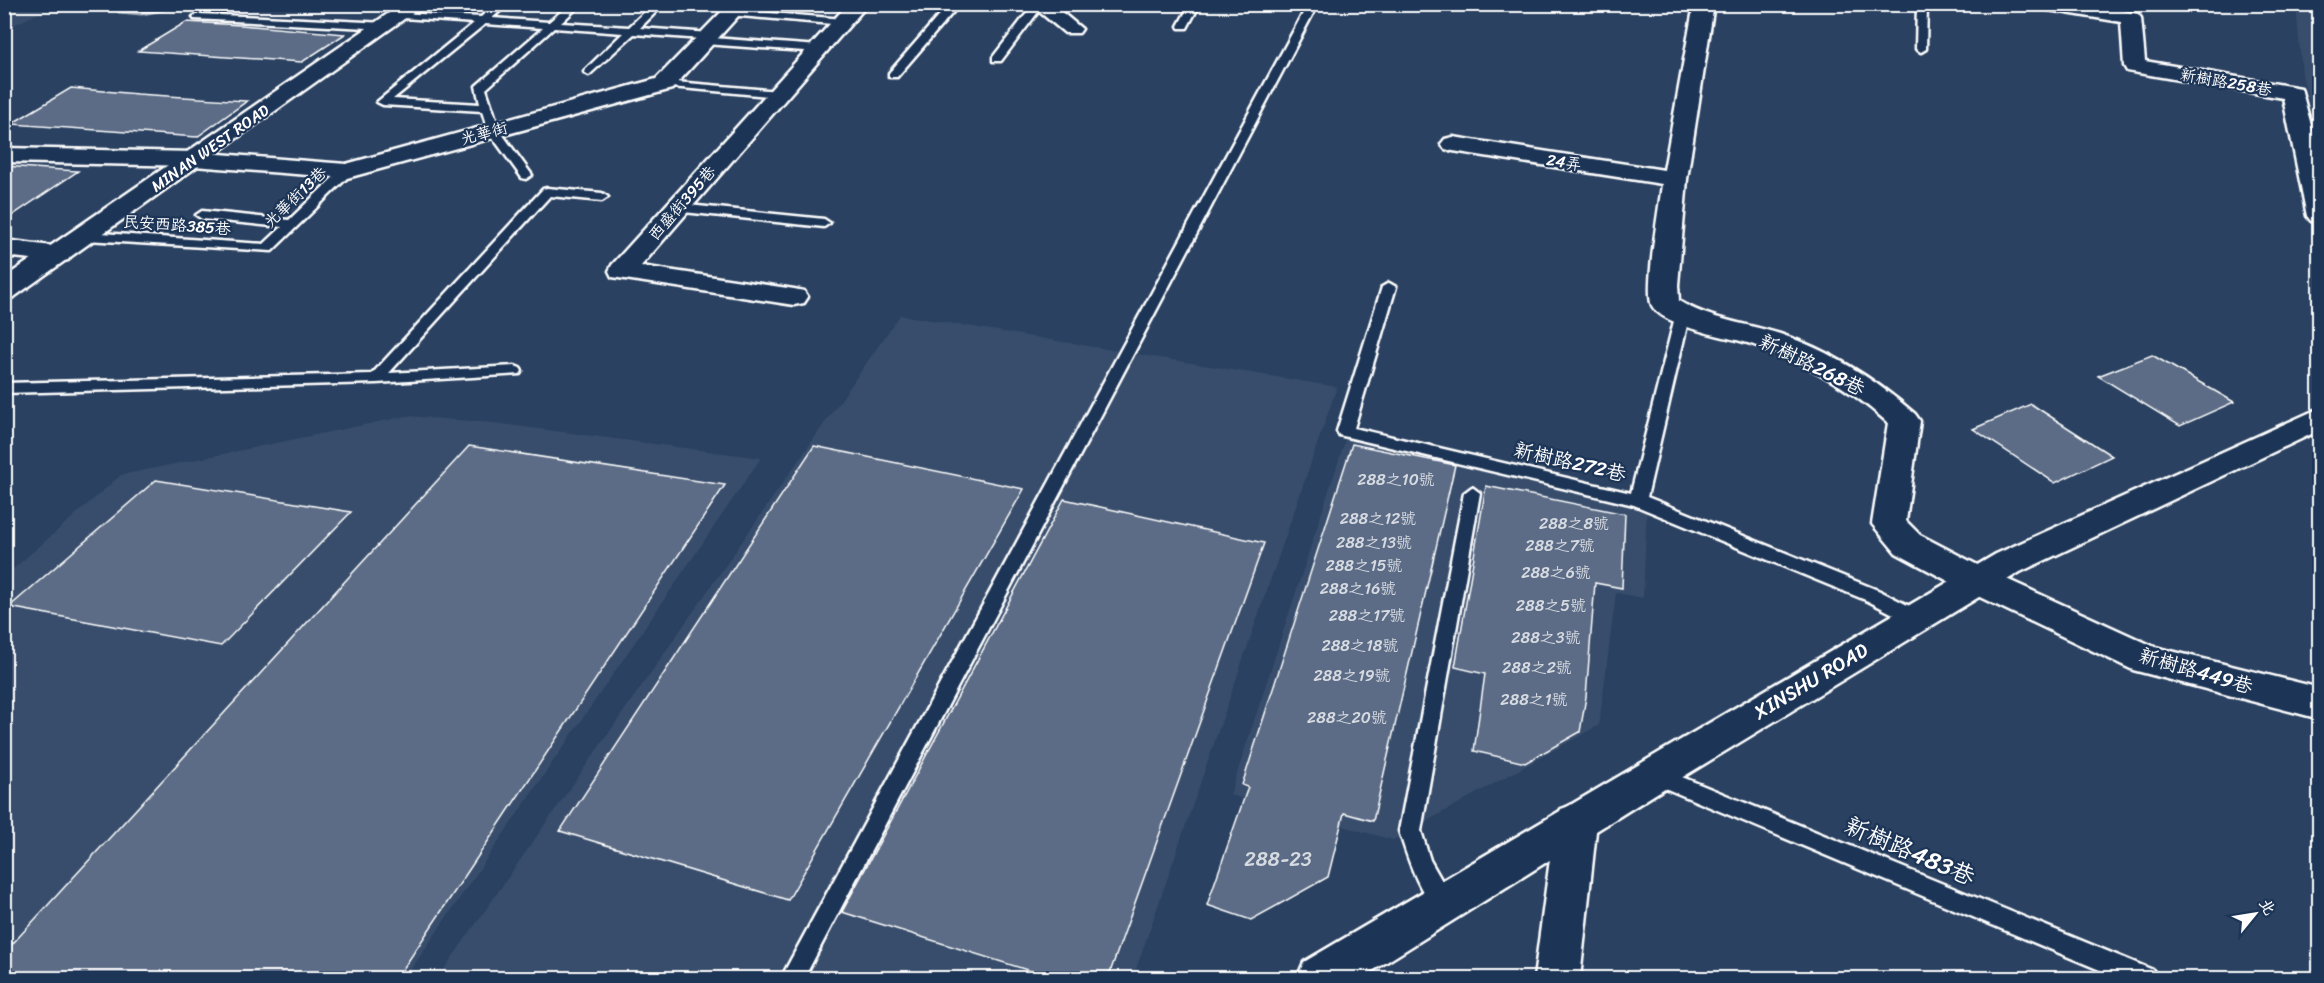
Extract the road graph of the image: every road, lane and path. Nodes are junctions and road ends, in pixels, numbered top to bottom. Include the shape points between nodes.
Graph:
1 (360, 4) edge
2 (503, 4) edge
3 (576, 4) edge
4 (659, 4) edge
5 (955, 4) edge
6 (1195, 4) edge
7 (1313, 4) edge
8 (1704, 4) edge
9 (1922, 4) edge
10 (2048, 4) edge
11 (1039, 5) edge
12 (2079, 7) edge
13 (736, 9) edge
14 (404, 13) edge
15 (852, 13) edge
16 (198, 17) dead end
17 (482, 20) junction
18 (553, 25) junction
19 (1183, 26) dead end
20 (1072, 29) dead end
21 (631, 31) junction
22 (708, 38) junction
23 (819, 49) junction
24 (1921, 49) dead end
25 (997, 59) dead end
26 (589, 72) dead end
27 (893, 75) dead end
28 (664, 84) junction
29 (778, 94) junction
30 (488, 108) junction
31 (494, 131) junction
32 (1453, 144) dead end
33 (4, 155) edge
34 (194, 159) junction
35 (347, 171) junction
36 (526, 175) dead end
37 (1675, 179) junction
38 (603, 197) dead end
39 (678, 208) junction
40 (202, 215) dead end
41 (2319, 216) edge
42 (824, 223) dead end
43 (291, 224) junction
44 (86, 236) junction
45 (4, 248) edge
46 (267, 248) joint
47 (59, 254) junction
48 (1389, 287) dead end
49 (4, 291) edge
50 (794, 297) dead end
51 (1682, 317) junction
52 (515, 371) dead end
53 (376, 378) junction
54 (4, 388) edge
55 (2319, 418) edge
56 (1472, 493) dead end
57 (1638, 500) junction
58 (1978, 581) junction
59 (1917, 618) junction
60 (2319, 704) edge
61 (1654, 774) junction
62 (1576, 822) junction
63 (1443, 902) junction
64 (792, 978) edge
65 (1320, 978) edge
66 (1557, 978) edge
67 (2145, 978) edge

1 - 14 lane
2 - 17 lane
3 - 18 lane
4 - 21 lane
5 - 27 lane
6 - 19 lane
7 - 64 lane
8 - 37 street
9 - 24 lane
10 - 12 street
11 - 20 street
11 - 25 lane
12 - 41 street, 新樹路258巷 via 2131,18 2135,66 2294,93
13 - 15 lane
13 - 22 street
14 - 16 lane
14 - 17 lane
14 - 34 street, MINAN WEST ROAD
15 - 23 street, 西盛街395巷
17 - 18 lane
17 - 30 lane via 383,102
18 - 21 lane
18 - 30 lane via 480,87
21 - 22 lane
21 - 26 lane
22 - 23 lane
22 - 28 street
23 - 29 street, 西盛街395巷
28 - 29 lane
28 - 31 street, 光華街
29 - 39 street, 西盛街395巷
30 - 31 lane
31 - 35 street, 光華街
31 - 36 lane
32 - 37 street, 24弄
33 - 34 street, 光華街
34 - 35 street, 光華街
34 - 44 street, MINAN WEST ROAD
35 - 43 lane, 光華街13巷
37 - 51 street via 1664,285 1665,304
38 - 53 lane via 547,192
39 - 42 lane
39 - 50 street, 西盛街395巷 via 622,271
40 - 43 lane
43 - 46 lane, 光華街13巷
44 - 46 lane, 民安西路385巷
44 - 47 street, MINAN WEST ROAD
45 - 47 street
47 - 49 street, MINAN WEST ROAD
48 - 57 lane, 新樹路272巷 via 1345,431
51 - 57 lane
51 - 58 street, 新樹路268巷 via 1772,341 1884,402 1904,421 1889,524 1908,544
52 - 53 lane
53 - 54 lane
55 - 58 street, XINSHU ROAD via 2018,558
56 - 63 lane via 1410,831 1420,863
57 - 59 lane, 新樹路272巷 via 1875,596
58 - 59 street, XINSHU ROAD
58 - 60 street, 新樹路449巷 via 2146,660
59 - 61 street, XINSHU ROAD
61 - 62 street, XINSHU ROAD
61 - 67 lane, 新樹路483巷
62 - 63 street, XINSHU ROAD
62 - 66 street
63 - 65 street, XINSHU ROAD

